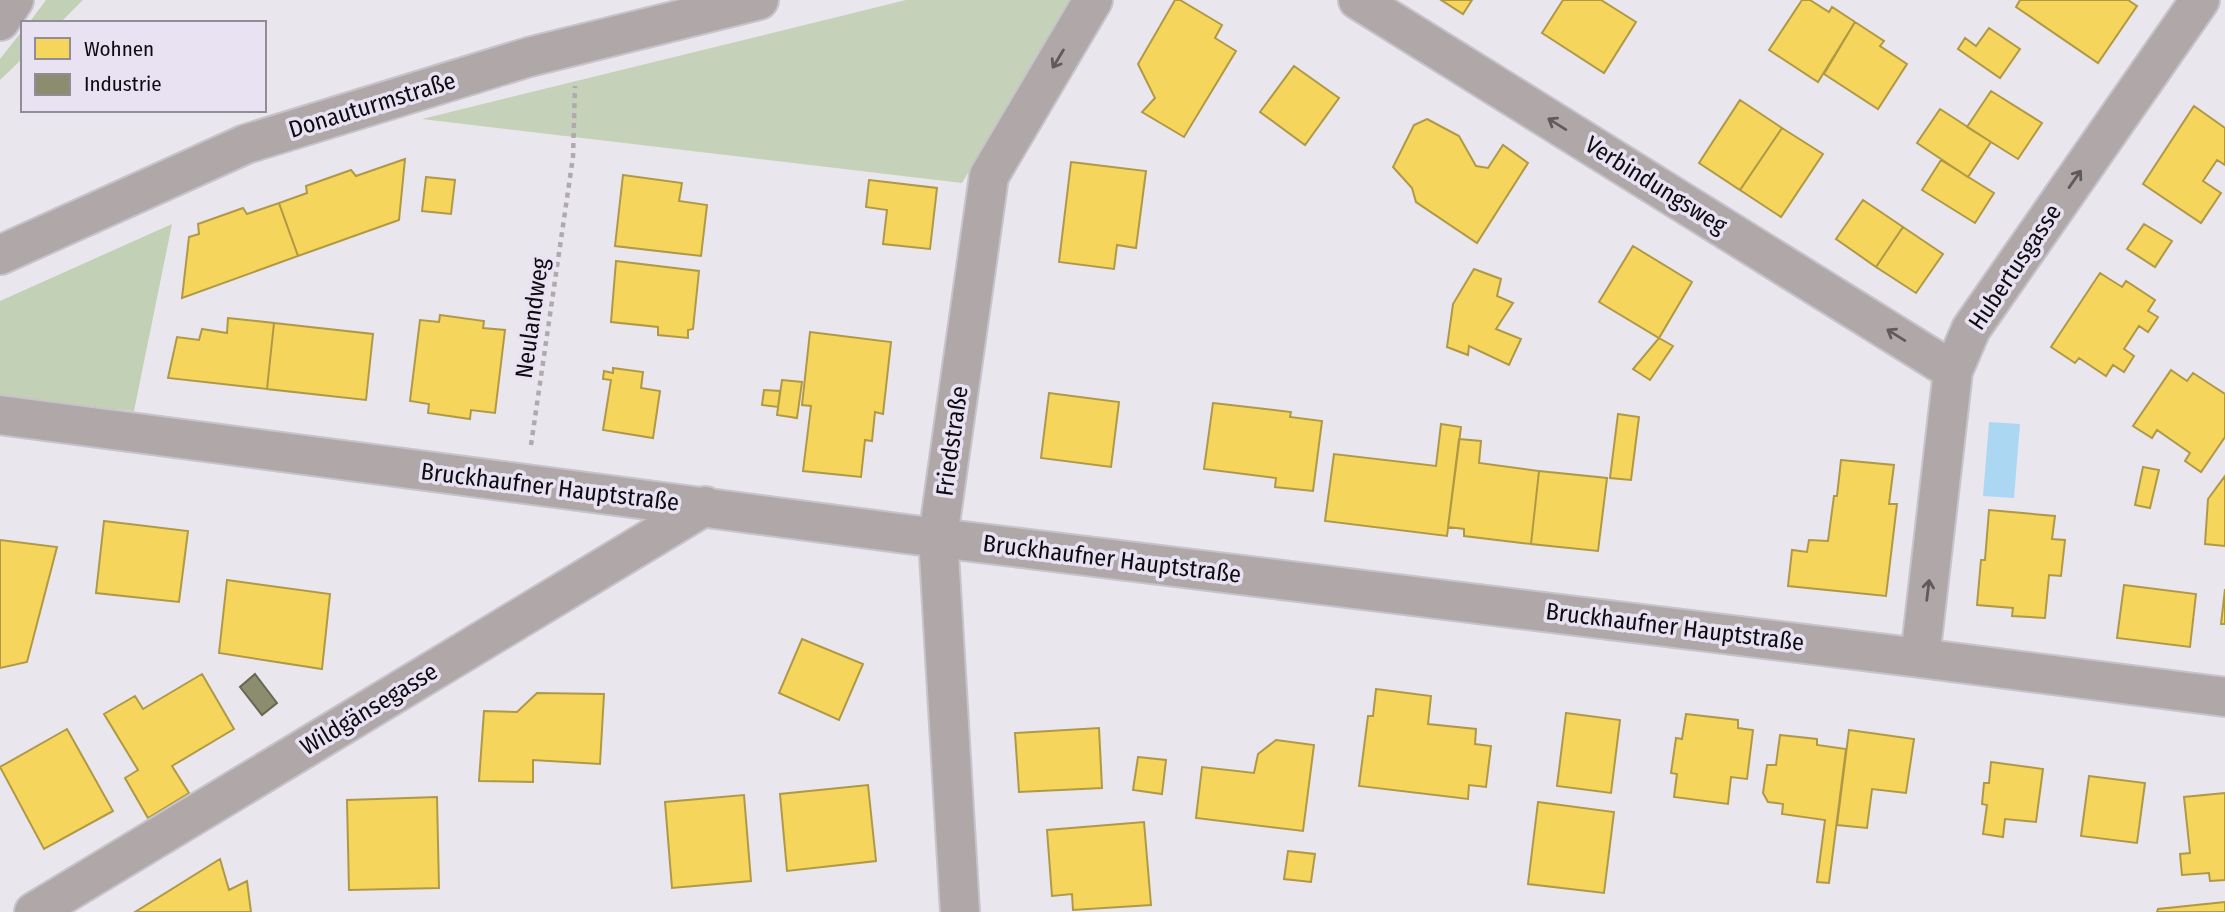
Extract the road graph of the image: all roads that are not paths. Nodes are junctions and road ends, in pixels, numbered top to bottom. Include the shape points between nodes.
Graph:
1 (14, 0) edge
2 (759, 0) edge
3 (1093, 0) edge
4 (1358, 0) edge
5 (2200, 0) edge
6 (0, 21) edge
7 (0, 255) edge
8 (1953, 371) junction
9 (0, 415) edge
10 (705, 506) junction
11 (938, 537) junction
12 (1920, 657) junction
13 (2225, 697) edge
14 (34, 912) edge
15 (960, 912) edge

1 - 6 highway
2 - 7 street, Donauturmstraße via 529,57 246,144
3 -> 11 street, Friedstraße via 989,176
8 -> 4 street, Verbindungsweg
8 -> 5 street, Hubertusgasse via 1970,329
12 -> 8 street, Hubertusgasse
9 - 10 street, Bruckhaufner Hauptstraße
10 - 11 street, Bruckhaufner Hauptstraße
10 - 14 street, Wildgänsegasse
11 - 12 street, Bruckhaufner Hauptstraße
11 - 15 street, Friedstraße
12 - 13 street, Bruckhaufner Hauptstraße

